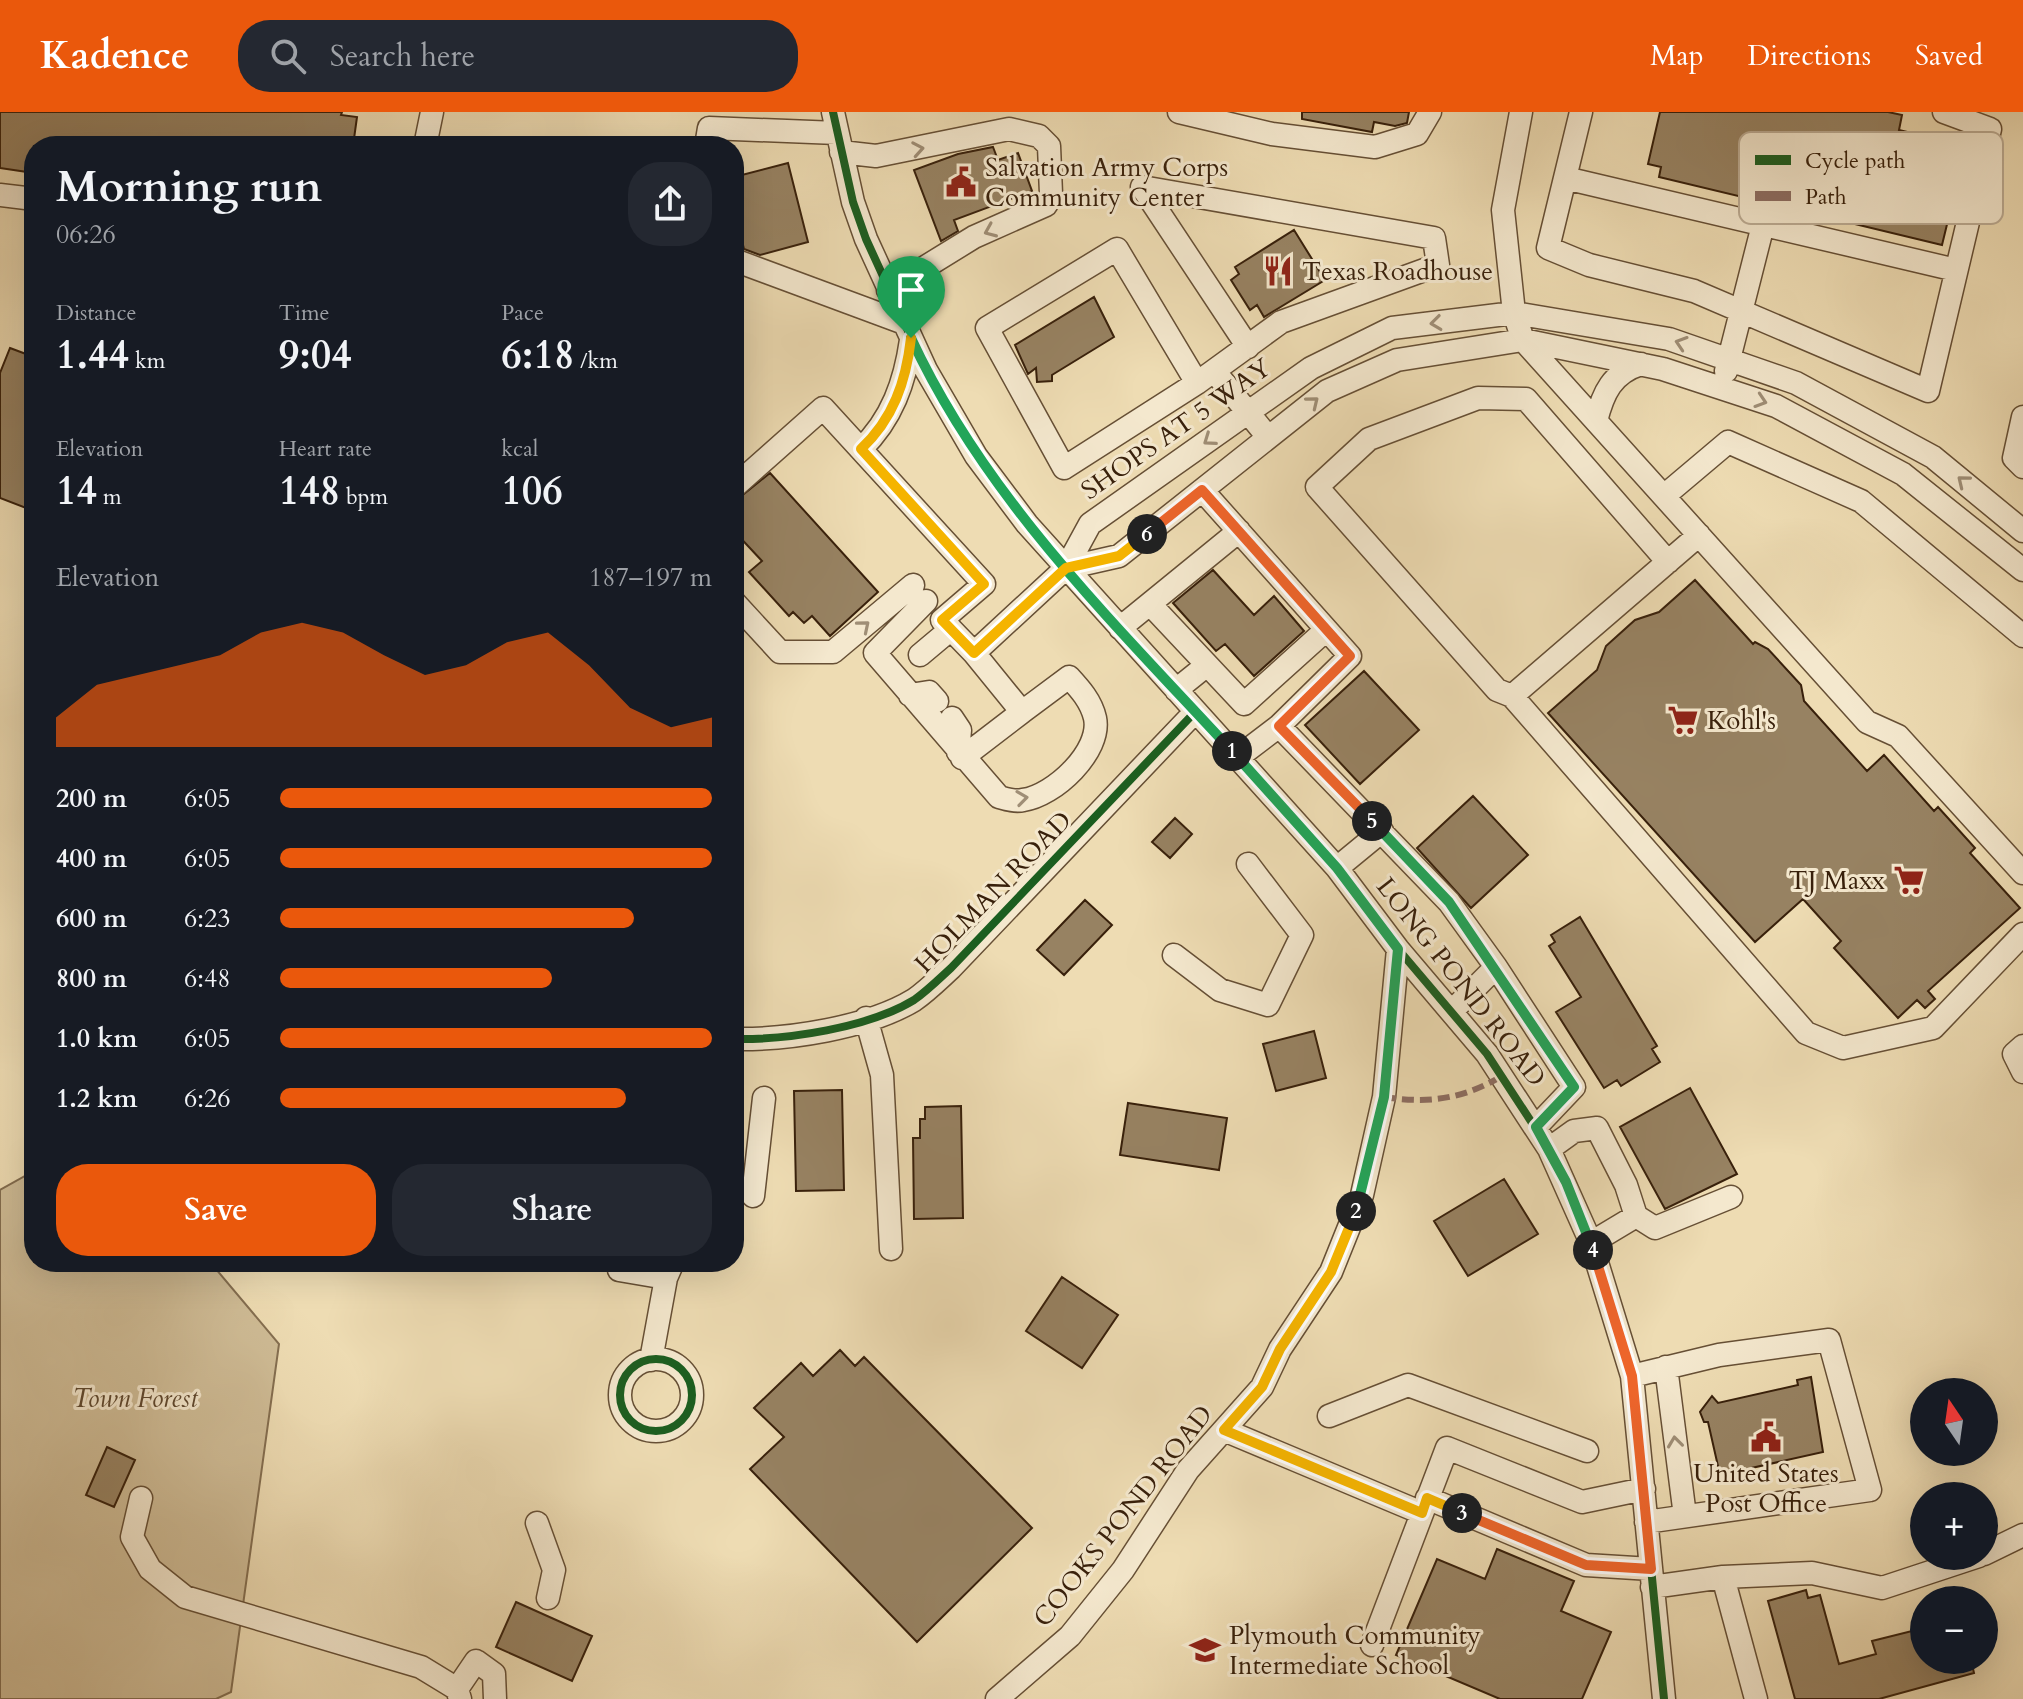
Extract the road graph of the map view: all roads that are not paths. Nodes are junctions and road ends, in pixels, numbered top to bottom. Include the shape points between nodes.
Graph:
1 (432, 112) edge
2 (1179, 112) edge
3 (1430, 112) edge
4 (1521, 112) edge
5 (1581, 112) edge
6 (1944, 112) edge
7 (836, 124) edge
8 (1989, 132) edge
9 (427, 136) edge
10 (708, 136) edge
11 (1565, 178) junction
12 (0, 195) edge
13 (24, 198) edge
14 (1739, 219) edge
15 (1759, 224) edge
16 (1967, 224) edge
17 (1763, 225) junction
18 (744, 264) edge
19 (1956, 270) junction
20 (888, 290) junction
21 (1744, 312) junction
22 (1514, 313) junction
23 (907, 330) junction
24 (1523, 340) junction
25 (1248, 347) junction
26 (1730, 360) junction
27 (1641, 364) junction
28 (1206, 377) junction
29 (1721, 387) junction
30 (1249, 412) junction
31 (2023, 417) edge
32 (1596, 421) junction
33 (1268, 437) junction
34 (861, 449) junction
35 (2023, 467) edge
36 (744, 479) edge
37 (1202, 490) junction
38 (1664, 496) junction
39 (2021, 525) edge
40 (1239, 531) junction
41 (1699, 535) junction
42 (1996, 548) junction
43 (1668, 562) junction
44 (1066, 568) junction
45 (2023, 570) edge
46 (1150, 604) junction
47 (744, 613) edge
48 (1120, 628) junction
49 (951, 629) junction
50 (1326, 630) junction
51 (2023, 636) edge
52 (833, 652) junction
53 (875, 653) junction
54 (974, 653) junction
55 (920, 655) dead end
56 (1207, 665) junction
57 (1176, 690) junction
58 (910, 695) junction
59 (1512, 696) junction
60 (937, 701) dead end
61 (1022, 712) junction
62 (1195, 712) junction
63 (952, 718) dead end
64 (1279, 726) junction
65 (960, 755) junction
66 (1237, 758) junction
67 (1382, 831) junction
68 (1248, 864) dead end
69 (1337, 868) junction
70 (2023, 873) edge
71 (2023, 934) edge
72 (1398, 949) junction
73 (1174, 955) dead end
74 (1496, 967) junction
75 (1453, 1010) junction
76 (866, 1018) junction
77 (744, 1039) edge
78 (2023, 1046) edge
79 (2023, 1072) edge
80 (764, 1098) dead end
81 (1536, 1127) junction
82 (1549, 1149) junction
83 (753, 1196) dead end
84 (1731, 1197) dead end
85 (1636, 1216) junction
86 (1591, 1243) junction
87 (891, 1249) dead end
88 (670, 1272) edge
89 (651, 1360) dead end
90 (1666, 1367) junction
91 (1632, 1376) junction
92 (1329, 1416) dead end
93 (1224, 1430) junction
94 (1587, 1451) dead end
95 (1644, 1489) junction
96 (141, 1498) dead end
97 (1424, 1506) junction
98 (1685, 1516) junction
99 (1646, 1522) junction
100 (537, 1523) dead end
101 (2023, 1535) edge
102 (1998, 1547) edge
103 (1937, 1570) edge
104 (1723, 1577) junction
105 (1651, 1578) junction
106 (548, 1598) dead end
107 (1372, 1645) dead end
108 (459, 1694) edge
109 (495, 1699) edge
110 (997, 1699) edge
111 (1664, 1699) edge
112 (1756, 1699) edge

1 - 9 street
2 - 3 street via 1272,134 1375,147 1417,134
4 - 22 street via 1503,210
5 - 11 street
6 - 8 street
7 - 10 street via 709,128
7 - 20 street, LONG POND ROAD via 853,202
7 -> 20 street via 876,156 1009,129 1039,136 1049,146 1051,194 1046,205 974,237
11 - 14 street
11 - 21 street via 1548,248 1589,265 1694,291
12 - 13 street
15 - 17 street
16 - 19 street
17 - 19 street
17 - 21 street
18 - 23 street
19 - 21 street via 1928,391
20 - 23 street, LONG POND ROAD
21 - 26 street
22 - 24 street
26 -> 22 street, SHOPS AT 5 WAY via 1669,339
22 -> 30 street, SHOPS AT 5 WAY via 1392,328 1311,368
23 - 34 street via 901,390 877,434
23 - 44 street, LONG POND ROAD via 976,456
24 - 27 street
24 - 32 street
33 -> 24 street via 1327,391 1397,360
25 - 25 street via 1281,322 1438,265 1434,238 1142,187
25 - 28 street
26 - 29 street
39 -> 26 street, SHOPS AT 5 WAY via 1933,457 1796,383
27 - 29 street
27 - 32 street via 1614,379
28 - 28 street via 1064,468 987,328 1117,249
28 - 30 street
29 -> 42 street via 1776,406 1903,474
30 - 33 street
30 -> 44 street, SHOPS AT 5 WAY via 1090,524
31 - 35 street via 2014,458
32 - 38 street
33 - 37 street
34 - 36 street via 823,408
34 - 49 street via 984,584 942,620
37 - 40 street
37 - 44 street via 1119,556
38 - 41 street
38 - 51 street via 1728,442 1861,501
39 - 42 street
40 - 46 street
40 - 50 street
41 - 43 street
41 - 70 street via 1867,722 1898,736
42 - 45 street
43 - 59 street
43 - 59 street via 1526,399 1478,398 1369,439 1317,487 1497,690
44 - 48 street, LONG POND ROAD
44 - 54 street
46 - 48 street
46 - 56 street
47 - 52 street via 780,652
48 - 57 street, LONG POND ROAD
49 - 54 street
49 - 55 street
50 - 56 street via 1244,704
50 - 64 street via 1350,656
52 - 53 street
52 -> 53 street via 919,593
53 - 58 street
54 - 61 street
56 - 57 street
57 - 62 street, LONG POND ROAD
58 - 60 street via 929,692
58 - 65 street
59 - 71 street via 1806,1033 1843,1048 1933,1028
61 - 65 street
65 -> 61 street via 999,797 1024,800 1041,794 1084,757 1095,739 1095,719 1086,696 1069,677
62 - 66 street, LONG POND ROAD
62 - 76 street, HOLMAN ROAD via 945,973 913,1000
63 - 65 street via 960,730
64 - 66 street
64 - 67 street
66 - 69 street, LONG POND ROAD
67 - 69 street
67 - 74 street via 1449,902
68 - 73 street via 1302,935 1268,1005 1220,990
69 - 72 street, LONG POND ROAD
72 - 75 street, LONG POND ROAD
72 - 93 street, COOKS POND ROAD via 1384,1097 1362,1195 1345,1242 1262,1387
74 - 75 street
74 - 81 street via 1574,1087
75 - 81 street, LONG POND ROAD
76 - 77 street, HOLMAN ROAD via 783,1037
76 - 87 street via 882,1075
78 - 79 street via 2014,1054
80 - 83 street
81 - 82 street, LONG POND ROAD
82 - 85 street via 1574,1131 1597,1128
82 - 86 street, LONG POND ROAD
84 - 85 street via 1655,1228
85 - 86 street
86 - 91 street, LONG POND ROAD
88 - 89 street
90 - 91 street
98 -> 90 street
90 - 98 street via 1829,1340 1870,1490
91 - 95 street, LONG POND ROAD
92 - 94 street via 1408,1385
93 - 97 street
93 - 110 street, COOKS POND ROAD via 1188,1470 1123,1570 1070,1636
95 - 97 street via 1582,1502 1447,1448
95 - 99 street, LONG POND ROAD
96 - 108 street via 132,1537 150,1569 185,1597 421,1667
97 - 105 street via 1586,1565
97 - 107 street
98 - 99 street
99 - 105 street, LONG POND ROAD
100 - 106 street via 554,1570
101 - 102 street
103 - 104 street via 1882,1588 1812,1573
104 - 105 street
104 - 112 street
105 - 111 street, LONG POND ROAD
108 - 109 street via 476,1661 494,1674

